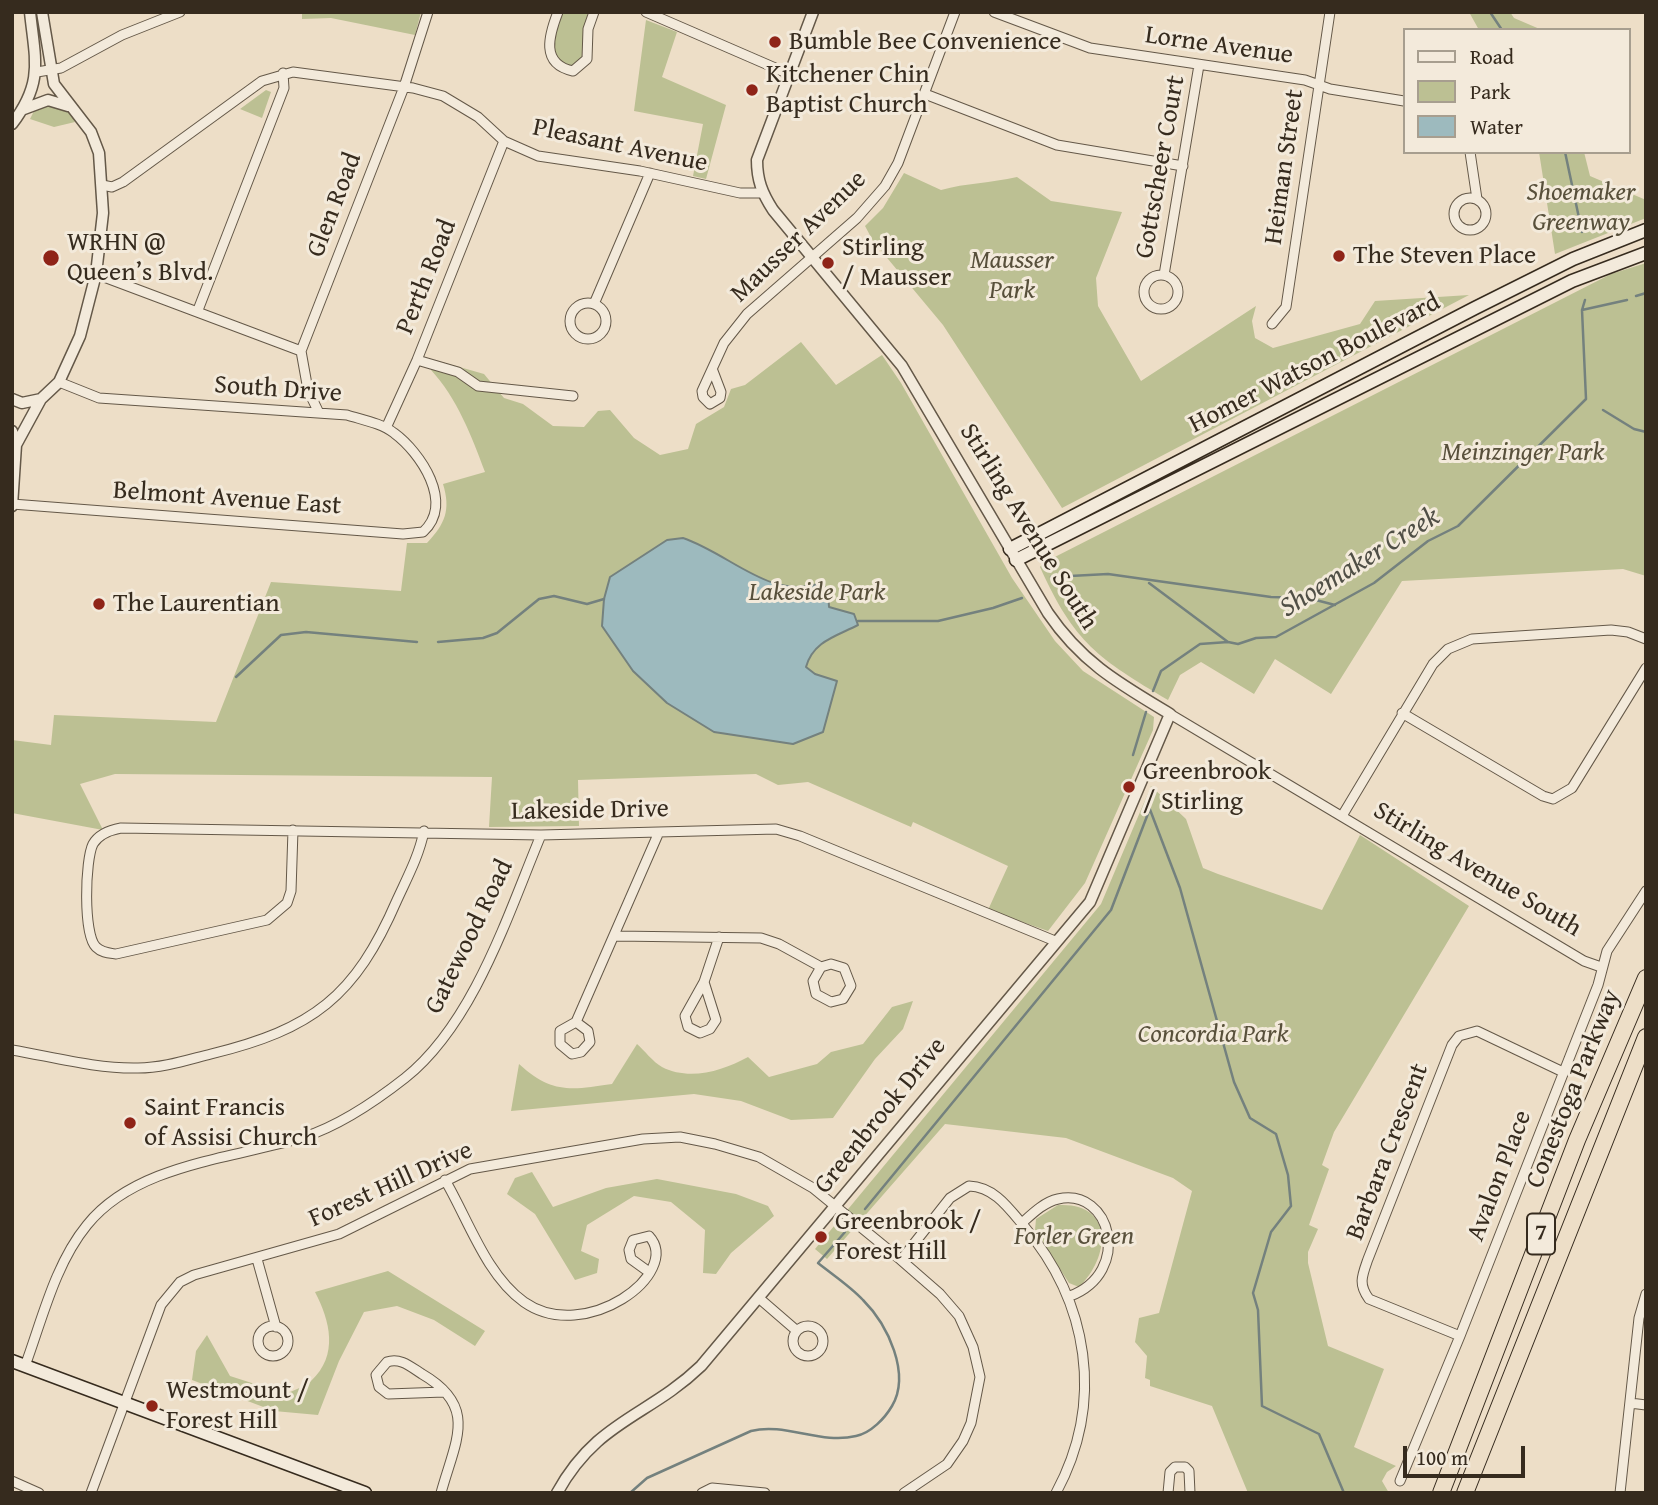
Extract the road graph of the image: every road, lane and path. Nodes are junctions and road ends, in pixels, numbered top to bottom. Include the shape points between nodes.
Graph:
1 (30, 12) edge
2 (42, 12) edge
3 (180, 12) edge
4 (428, 12) edge
5 (558, 12) edge
6 (594, 12) edge
7 (646, 12) edge
8 (813, 12) edge
9 (955, 12) edge
10 (994, 12) edge
11 (1329, 12) edge
12 (1199, 65) junction
13 (50, 71) junction
14 (37, 72) junction
15 (283, 73) junction
16 (789, 74) junction
17 (1318, 85) junction
18 (404, 87) junction
19 (925, 94) junction
20 (1402, 100) edge
21 (22, 111) junction
22 (76, 112) junction
23 (12, 124) edge
24 (504, 141) junction
25 (1470, 154) edge
26 (1183, 166) junction
27 (650, 173) junction
28 (102, 185) junction
29 (762, 193) junction
30 (1477, 200) dead end
31 (1646, 230) edge
32 (1646, 253) edge
33 (811, 256) junction
34 (96, 274) junction
35 (1164, 275) dead end
36 (594, 304) junction
37 (198, 310) junction
38 (1272, 324) dead end
39 (301, 351) junction
40 (417, 360) junction
41 (713, 371) dead end
42 (59, 382) junction
43 (573, 396) dead end
44 (12, 399) edge
45 (41, 399) junction
46 (319, 414) junction
47 (386, 428) junction
48 (12, 431) edge
49 (16, 445) junction
50 (12, 504) edge
51 (433, 520) joint
52 (1013, 554) junction
53 (1646, 639) edge
54 (1646, 668) edge
55 (1170, 713) junction
56 (1402, 713) junction
57 (1342, 816) junction
58 (293, 830) junction
59 (424, 831) junction
60 (659, 832) junction
61 (541, 835) junction
62 (1646, 891) edge
63 (616, 936) junction
64 (719, 937) junction
65 (1055, 941) junction
66 (821, 967) junction
67 (1601, 967) junction
68 (1646, 978) edge
69 (704, 982) junction
70 (576, 1022) dead end
71 (1646, 1037) edge
72 (12, 1050) edge
73 (1563, 1072) junction
74 (445, 1180) junction
75 (836, 1206) junction
76 (1022, 1223) junction
77 (257, 1259) junction
78 (901, 1259) junction
79 (649, 1272) dead end
80 (1646, 1294) edge
81 (1070, 1296) junction
82 (760, 1299) junction
83 (276, 1327) dead end
84 (797, 1331) dead end
85 (1460, 1336) junction
86 (19, 1364) edge
87 (444, 1392) junction
88 (124, 1404) junction
89 (1630, 1404) junction
90 (1646, 1405) edge
91 (12, 1481) edge
92 (1400, 1481) dead end
93 (40, 1493) edge
94 (91, 1493) edge
95 (365, 1493) edge
96 (441, 1493) edge
97 (557, 1493) edge
98 (702, 1493) edge
99 (765, 1493) edge
100 (904, 1493) edge
101 (1056, 1493) edge
102 (1168, 1493) edge
103 (1190, 1493) edge
104 (1441, 1493) edge
105 (1465, 1493) edge
106 (1620, 1493) edge

1 - 14 street
2 - 13 street
3 - 13 street
4 - 18 street, Glen Road
5 - 6 street via 548,39 549,51 558,64 573,71 587,59
7 - 16 street
8 - 16 street, Stirling Avenue South
9 - 19 street, Mausser Avenue
10 - 12 street, Lorne Avenue via 1090,48
11 - 17 street, Heiman Street
12 - 17 street, Lorne Avenue
12 - 26 street, Gottscheer Court
13 - 14 street
13 - 22 street via 61,96
14 - 21 street
15 - 18 street, Pleasant Avenue
15 - 28 street via 262,80 117,186
15 - 37 street via 284,89
16 - 29 street, Stirling Avenue South via 757,160
17 - 20 street, Lorne Avenue
17 - 38 street, Heiman Street via 1286,307
18 - 24 street, Pleasant Avenue via 463,106
18 - 39 street, Glen Road
19 - 26 street via 1057,145
19 - 33 street, Mausser Avenue via 885,186 857,218
21 - 22 street via 48,100
21 - 23 street
22 - 28 street via 99,153
24 - 27 street, Pleasant Avenue via 554,160
24 - 40 street, Perth Road
25 - 30 street
26 - 35 street, Gottscheer Court
27 - 29 street, Pleasant Avenue via 740,193
27 - 36 street
28 - 34 street
29 - 33 street, Stirling Avenue South
31 - 52 main road, Homer Watson Boulevard via 1573,259 1500,296
32 - 52 main road, Homer Watson Boulevard via 1572,281
33 - 41 street, Mausser Avenue via 747,314 724,343
33 - 52 street, Stirling Avenue South via 908,376
34 - 37 street
34 - 42 street via 80,336
36 - 36 street via 579,305 569,319 571,330 584,340 593,339 606,326 603,311
37 - 39 street
39 - 46 street via 308,390
40 - 43 street via 457,372 478,386
40 - 47 street, Perth Road
42 - 45 street
42 - 46 street, South Drive via 99,398
44 - 45 street
45 - 49 street
46 - 47 street, South Drive via 347,415
47 - 51 street, South Drive via 425,468 435,498
48 - 49 street
49 - 50 street
50 - 51 street, Belmont Avenue East via 403,534 423,532
52 - 55 street, Stirling Avenue South via 1079,653
53 - 56 street via 1611,630 1472,639 1448,649 1433,664
54 - 56 street via 1572,788 1553,799
55 - 57 street, Stirling Avenue South
55 - 65 street, Greenbrook Drive via 1090,902
56 - 57 street
57 - 67 street, Stirling Avenue South
58 - 58 street, Lakeside Drive via 291,891 287,903 267,920 116,954 96,947 87,924 89,856 94,842 105,832 121,828
58 - 59 street, Lakeside Drive
59 - 61 street, Lakeside Drive
59 - 72 street via 378,944 331,1002 300,1022 250,1045 163,1067 113,1066
60 - 61 street, Lakeside Drive
60 - 63 street
60 - 65 street, Lakeside Drive via 776,829
61 - 86 street, Gatewood Road via 480,976 433,1050 376,1098 307,1136 147,1180 116,1197 85,1227 74,1245
62 - 67 street, Avalon Place
63 - 64 street
63 - 70 street
64 - 66 street via 761,938
64 - 69 street
65 - 75 street, Greenbrook Drive
66 - 66 street via 813,981 816,994 831,1002 843,999 851,986 848,973 838,965
67 - 73 street, Avalon Place
68 - 104 highway, Conestoga Parkway / 7 via 1577,1140
69 - 69 street via 685,1016 688,1027 700,1033 716,1020
71 - 105 highway, Conestoga Parkway / 7
73 - 85 street, Avalon Place
73 - 85 street, Barbara Crescent via 1477,1031 1459,1036 1368,1259 1361,1278 1369,1299
74 - 75 street, Forest Hill Drive via 494,1163 680,1137 759,1157
74 - 77 street, Forest Hill Drive via 339,1234
74 - 79 street via 502,1279 524,1302 538,1309 574,1317 610,1308 636,1289
75 - 78 street, Forest Hill Drive
75 - 82 street, Greenbrook Drive
76 - 78 street via 993,1192 970,1186 950,1198
76 - 81 street
76 - 81 street via 1058,1199 1078,1201 1101,1217 1110,1237 1106,1261 1091,1284
77 - 83 street
77 - 88 street, Forest Hill Drive via 194,1275 168,1293
78 - 100 street, Forest Hill Drive via 959,1316 980,1377 963,1441 947,1464
80 - 89 street
81 - 101 street via 1082,1347 1083,1409 1077,1443
82 - 84 street
82 - 97 street, Greenbrook Drive via 688,1379 603,1434 567,1474
85 - 92 street, Avalon Place
86 - 88 main road
87 - 87 street via 400,1361 387,1362 376,1375 379,1387 388,1394
87 - 96 street via 453,1400 460,1420
88 - 94 street, Forest Hill Drive
88 - 95 main road
89 - 90 street
89 - 106 street
91 - 93 street
98 - 99 street via 712,1488
102 - 103 street via 1175,1466 1189,1471

